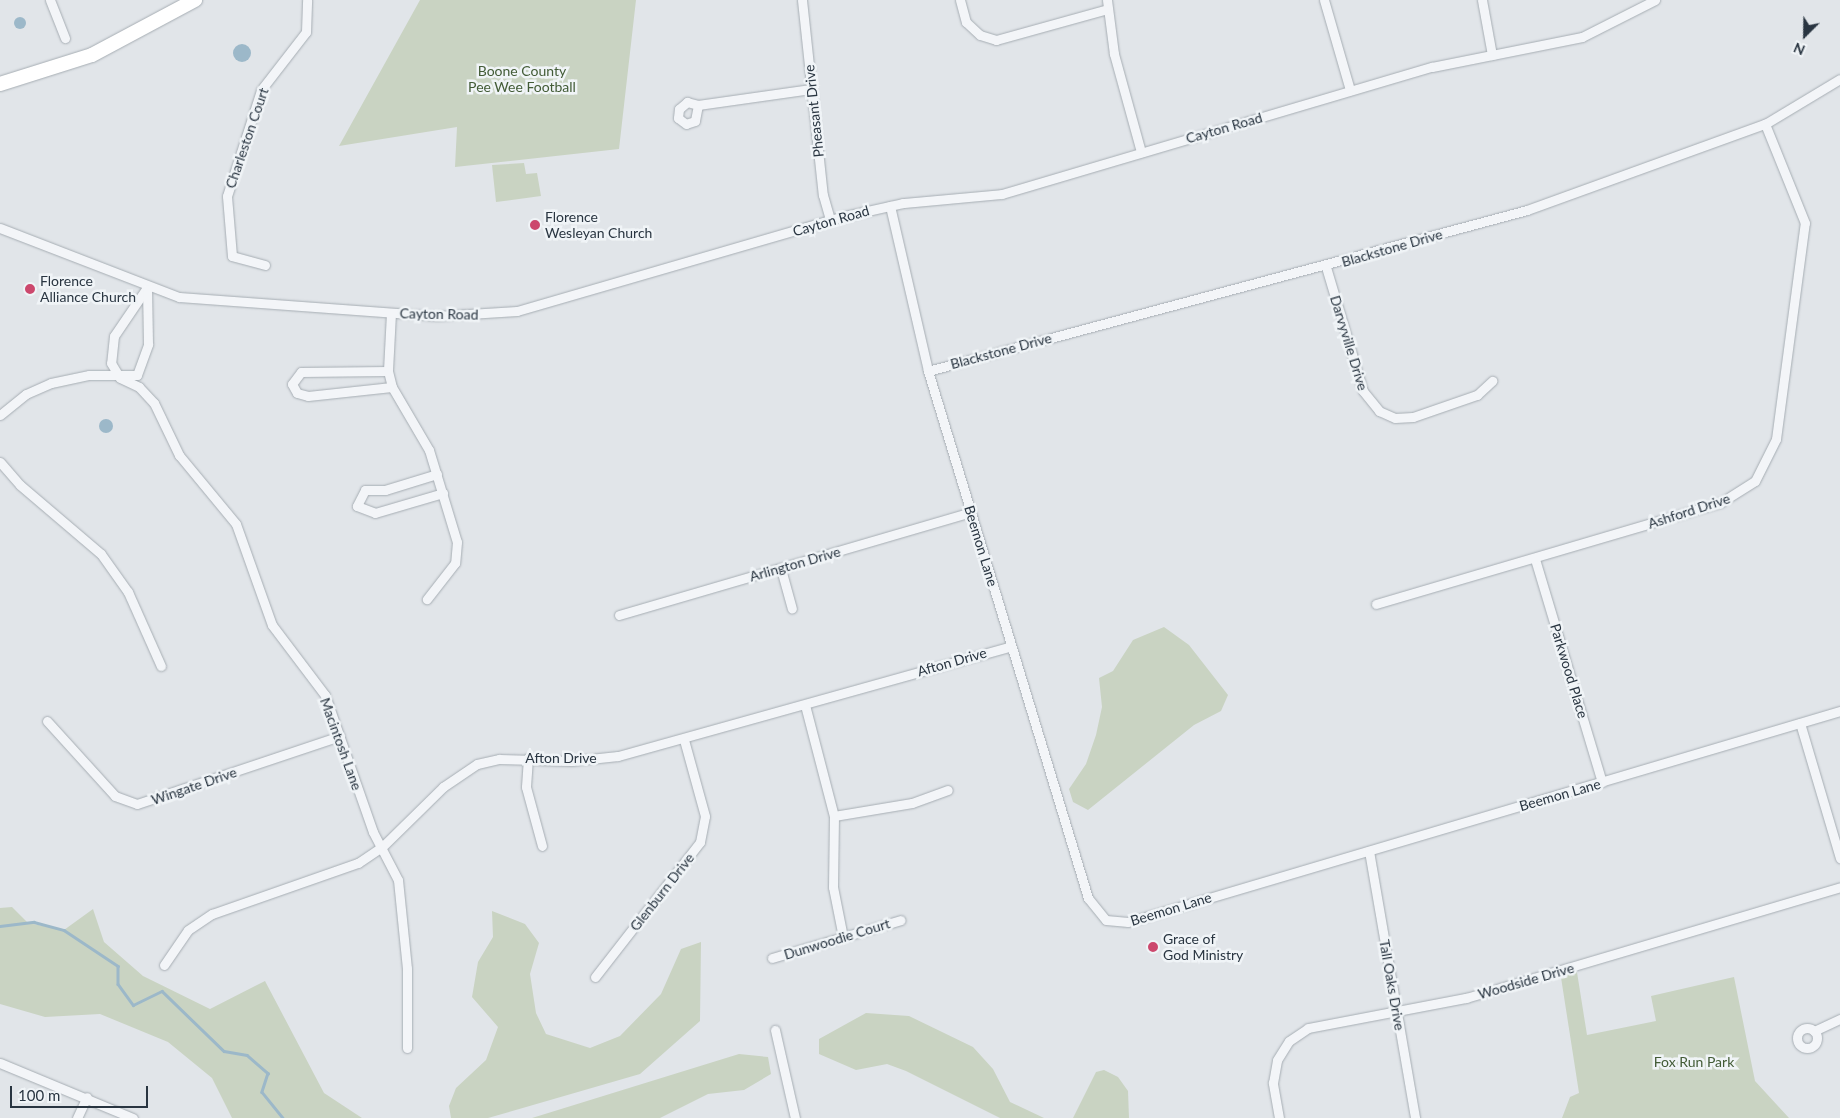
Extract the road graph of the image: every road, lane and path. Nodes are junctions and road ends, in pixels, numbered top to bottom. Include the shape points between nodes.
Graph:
1 (50, 0) edge
2 (195, 0) edge
3 (307, 0) edge
4 (802, 0) edge
5 (960, 0) edge
6 (1324, 0) edge
7 (1482, 0) edge
8 (1656, 0) edge
9 (1107, 5) edge
10 (65, 38) dead end
11 (1492, 55) junction
12 (1840, 80) edge
13 (0, 84) edge
14 (811, 89) junction
15 (1350, 90) junction
16 (698, 105) dead end
17 (1765, 124) junction
18 (1140, 152) junction
19 (890, 206) junction
20 (830, 220) junction
21 (0, 228) edge
22 (265, 265) dead end
23 (1326, 267) junction
24 (148, 286) junction
25 (391, 312) junction
26 (388, 371) junction
27 (928, 371) junction
28 (120, 378) junction
29 (1492, 381) dead end
30 (392, 387) junction
31 (0, 415) edge
32 (0, 462) edge
33 (437, 474) junction
34 (443, 493) junction
35 (972, 512) junction
36 (1535, 559) junction
37 (781, 569) junction
38 (427, 599) dead end
39 (1376, 604) dead end
40 (792, 609) dead end
41 (618, 615) dead end
42 (1011, 646) junction
43 (161, 666) dead end
44 (805, 705) junction
45 (1840, 712) edge
46 (47, 721) dead end
47 (1800, 723) junction
48 (340, 736) junction
49 (684, 740) junction
50 (528, 758) junction
51 (1602, 782) junction
52 (948, 790) dead end
53 (834, 816) junction
54 (542, 846) dead end
55 (382, 847) junction
56 (1369, 851) junction
57 (1840, 858) edge
58 (1840, 887) edge
59 (901, 920) dead end
60 (843, 937) junction
61 (772, 958) dead end
62 (164, 965) dead end
63 (595, 977) dead end
64 (1396, 1010) junction
65 (1840, 1019) edge
66 (774, 1030) dead end
67 (1814, 1031) dead end
68 (407, 1048) dead end
69 (0, 1063) edge
70 (87, 1097) junction
71 (78, 1118) edge
72 (133, 1118) edge
73 (795, 1118) edge
74 (1279, 1118) edge
75 (1415, 1118) edge

1 - 10 street
2 - 13 main road via 92,55
3 - 22 street, Charleston Court via 306,32 262,90 227,196 232,256
4 - 14 street, Pheasant Drive
5 - 9 street via 970,25 996,40
6 - 15 street
7 - 11 street
8 - 11 street, Cayton Road via 1582,37
9 - 18 street via 1114,54
11 - 15 street, Cayton Road
12 - 17 street, Blackstone Drive
14 - 16 street
14 - 20 street, Pheasant Drive via 823,195
15 - 18 street, Cayton Road
17 - 23 street, Blackstone Drive via 1574,194
17 - 36 street, Ashford Drive via 1805,223 1776,439 1768,463 1751,485 1729,500
18 - 19 street, Cayton Road via 1002,194
19 - 20 street, Cayton Road
19 - 27 street, Beemon Lane
20 - 25 street, Cayton Road via 546,306 465,316
21 - 24 street, Cayton Road
23 - 27 street, Blackstone Drive
23 - 29 street, Darvyville Drive via 1363,391 1379,411 1395,418 1412,417 1477,395
24 - 25 street, Cayton Road via 194,299
24 - 28 street via 114,336 111,363
24 - 28 street via 146,357 137,375
25 - 26 street
26 - 30 street
26 - 30 street via 301,372 292,384 297,393 308,396
27 - 35 street, Beemon Lane
28 - 31 street via 88,375 52,383 26,394
28 - 48 street, Macintosh Lane via 139,387 154,403 179,455 236,524 272,625 325,695
30 - 33 street via 422,437
32 - 43 street via 20,485 101,554 128,592
33 - 34 street
33 - 34 street via 385,490 365,490 357,506 375,512
34 - 38 street via 458,552 450,573
35 - 37 street, Arlington Drive
35 - 42 street, Beemon Lane
36 - 39 street, Ashford Drive
36 - 51 street, Parkwood Place
37 - 40 street
37 - 41 street, Arlington Drive
42 - 44 street, Afton Drive
42 - 56 street, Beemon Lane via 1088,898 1106,920 1128,922
44 - 49 street, Afton Drive
44 - 53 street
45 - 47 street, Beemon Lane
46 - 48 street, Wingate Drive via 115,796 136,804
47 - 51 street, Beemon Lane
47 - 57 street
48 - 55 street, Macintosh Lane
49 - 50 street, Afton Drive via 597,760
49 - 63 street, Glenburn Drive via 705,816 700,842
50 - 54 street via 526,787
50 - 55 street, Afton Drive via 477,764 443,787
51 - 56 street, Beemon Lane
52 - 53 street via 912,803
53 - 60 street via 833,887
55 - 62 street, Afton Drive via 338,873 200,920 178,942
55 - 68 street, Macintosh Lane via 398,880
56 - 64 street, Tall Oaks Drive
58 - 64 street, Woodside Drive via 1466,998
59 - 60 street, Dunwoodie Court
60 - 61 street, Dunwoodie Court
64 - 74 street, Woodside Drive via 1318,1024 1289,1041 1274,1071
64 - 75 street, Tall Oaks Drive
65 - 67 street
66 - 73 street
69 - 70 street
70 - 71 street
70 - 72 street

